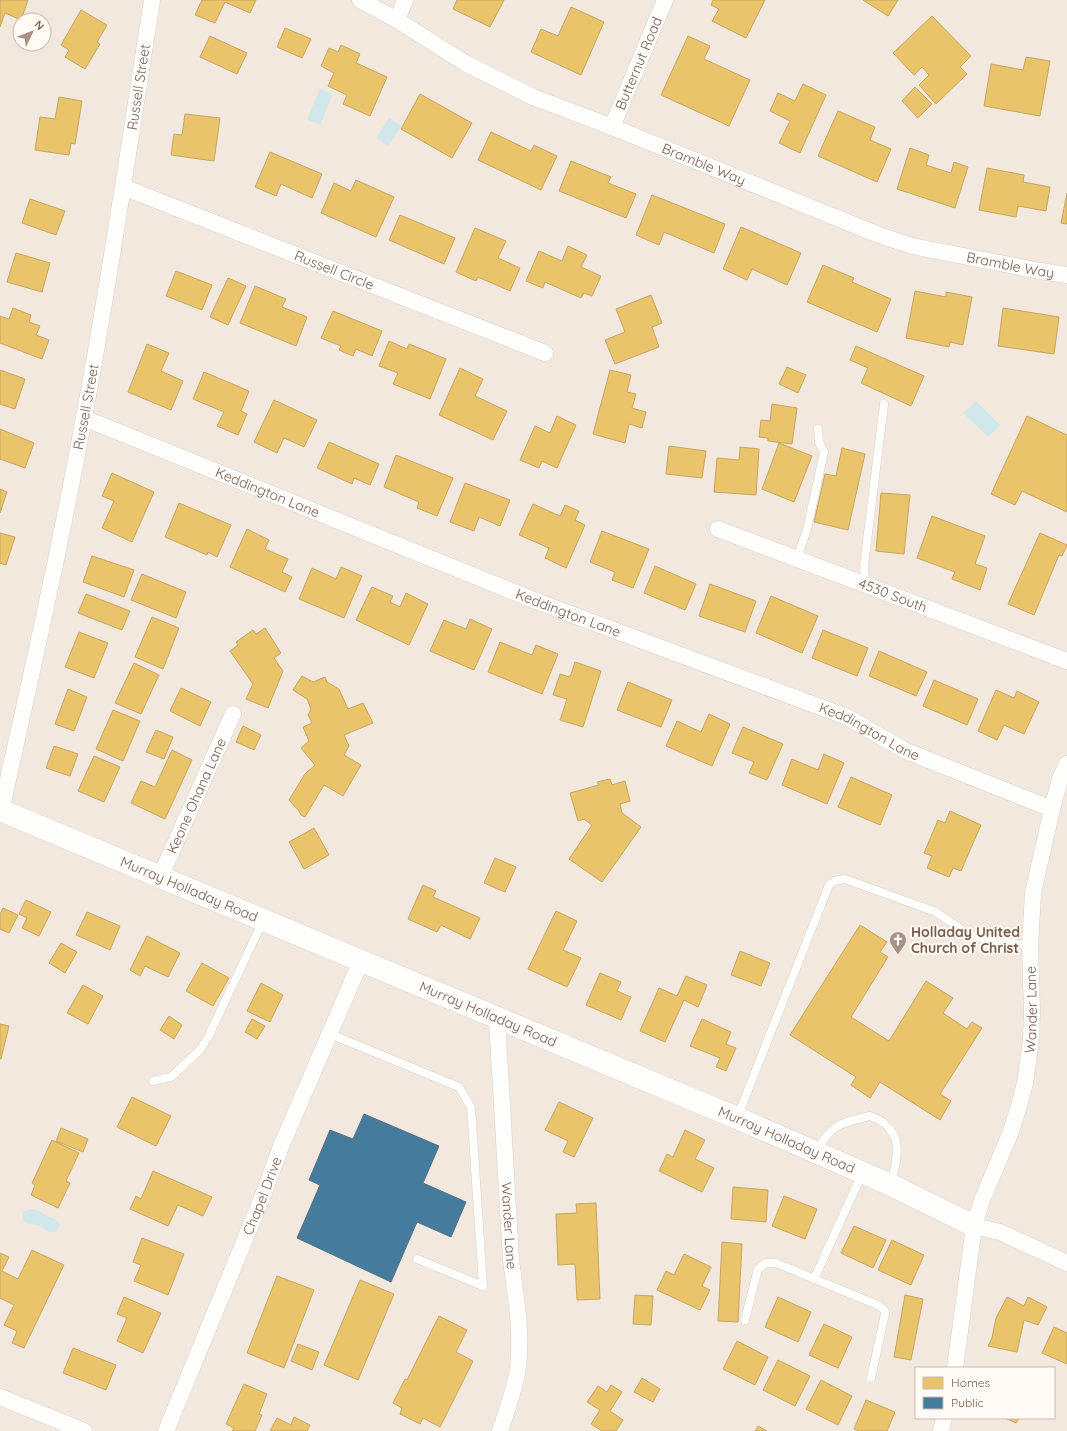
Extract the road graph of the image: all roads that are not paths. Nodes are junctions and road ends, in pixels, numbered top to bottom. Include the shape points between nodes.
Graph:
1 (152, 0) edge
2 (360, 0) edge
3 (405, 0) edge
4 (664, 0) edge
5 (397, 20) junction
6 (612, 127) junction
7 (123, 187) junction
8 (1067, 274) edge
9 (545, 353) dead end
10 (884, 404) dead end
11 (84, 418) junction
12 (818, 429) dead end
13 (718, 529) dead end
14 (797, 559) junction
15 (865, 584) junction
16 (1067, 661) edge
17 (233, 714) dead end
18 (1067, 764) edge
19 (1052, 809) junction
20 (0, 811) edge
21 (160, 877) junction
22 (264, 921) junction
23 (1030, 946) junction
24 (361, 961) junction
25 (497, 1019) junction
26 (330, 1034) junction
27 (153, 1081) dead end
28 (737, 1118) junction
29 (816, 1153) junction
30 (862, 1173) junction
31 (891, 1186) junction
32 (974, 1226) junction
33 (417, 1258) dead end
34 (1067, 1263) edge
35 (814, 1279) junction
36 (745, 1320) dead end
37 (955, 1367) edge
38 (871, 1378) dead end
39 (0, 1397) edge
40 (944, 1419) edge
41 (84, 1431) edge
42 (166, 1431) edge
43 (500, 1431) edge
44 (941, 1431) edge

1 - 7 street, Russell Street
2 - 5 street, Bramble Way
3 - 5 street
4 - 6 street, Butternut Road
5 - 6 street, Bramble Way via 465,63 512,87
6 - 8 street, Bramble Way via 804,206 912,246
7 - 9 street, Russell Circle
7 - 11 street, Russell Street
10 - 15 lane via 864,565
11 - 19 street, Keddington Lane via 541,603 846,717 906,751
11 - 20 street, Russell Street via 58,552
12 - 14 lane via 819,442 824,452 807,530
13 - 14 street, 4530 South
14 - 15 street, 4530 South
15 - 16 street, 4530 South
17 - 21 street, Keone Ohana Lane
18 - 19 street, Wander Lane
19 - 23 street, Wander Lane via 1033,893
20 - 21 street, Murray Holladay Road
21 - 22 street, Murray Holladay Road
22 - 24 street, Murray Holladay Road
22 - 27 lane via 200,1050 171,1077
23 - 28 lane via 971,936 936,912 845,879 834,881 829,885
23 - 32 street, Wander Lane via 1031,1032 1025,1083 1010,1134 982,1200
24 - 25 street, Murray Holladay Road
24 - 26 street, Chapel Drive
25 - 28 street, Murray Holladay Road
25 - 43 street, Wander Lane via 511,1260 519,1339 517,1375
26 - 33 lane via 459,1087 471,1107 483,1286
26 - 42 street, Chapel Drive via 282,1144
28 - 29 street, Murray Holladay Road
29 - 30 street, Murray Holladay Road
29 - 31 lane via 822,1139 833,1128 870,1116 884,1123 895,1136 898,1151
30 - 31 street, Murray Holladay Road
30 - 35 lane
31 - 32 street, Murray Holladay Road
32 - 34 street via 1000,1232
32 - 37 street, Wander Lane
35 - 36 lane via 776,1263 766,1263 758,1269
35 - 38 lane via 880,1306 885,1311
39 - 41 street
40 - 44 street

